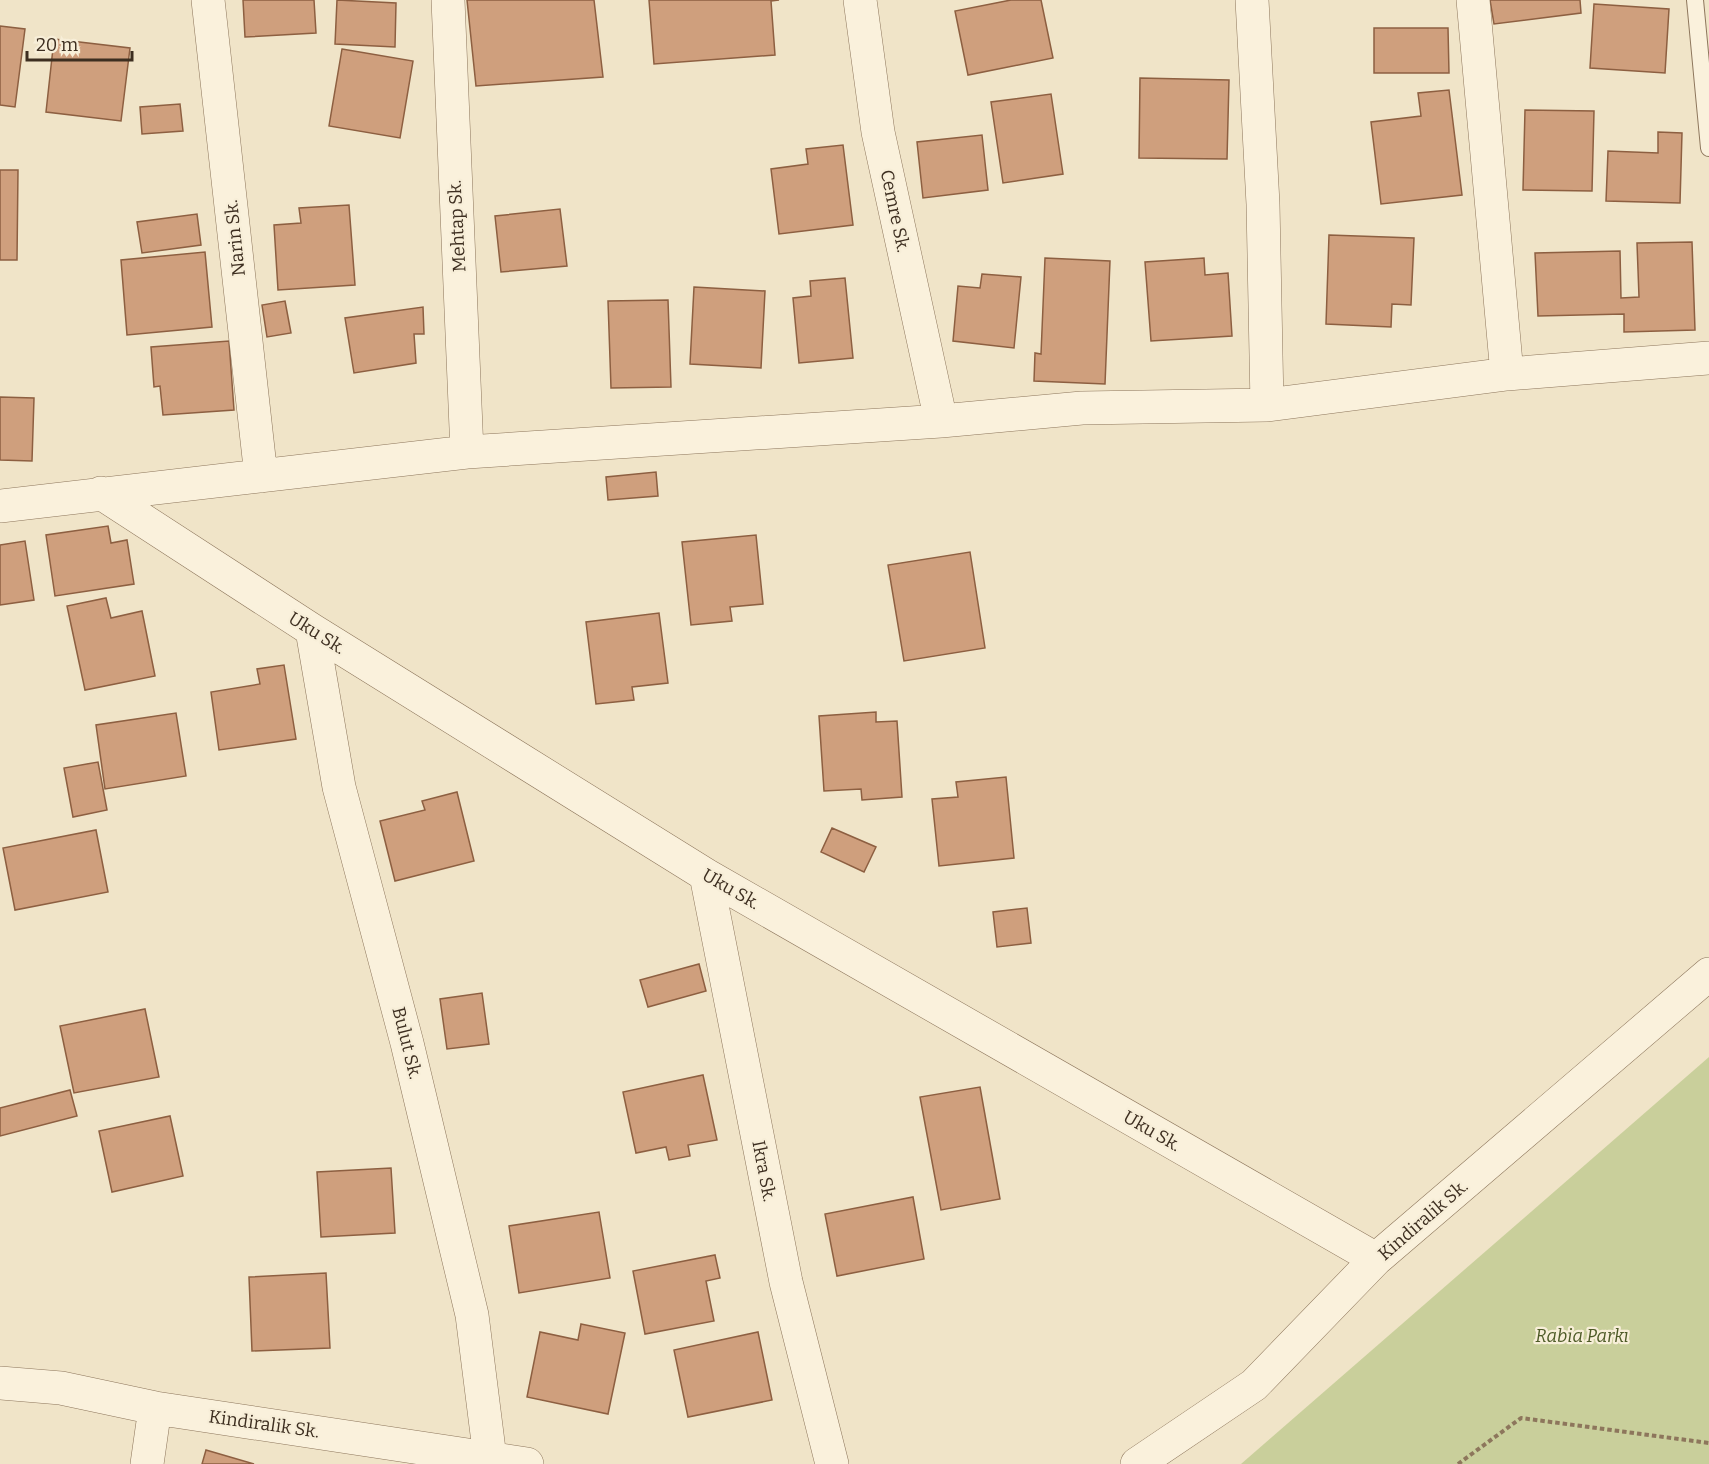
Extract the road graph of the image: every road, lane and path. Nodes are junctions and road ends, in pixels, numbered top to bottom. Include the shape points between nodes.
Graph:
1 (208, 0) edge
2 (448, 0) edge
3 (860, 0) edge
4 (1252, 0) edge
5 (1473, 0) edge
6 (1695, 0) edge
7 (1709, 148) edge
8 (1709, 358) edge
9 (1506, 374) junction
10 (1267, 405) junction
11 (941, 421) junction
12 (467, 452) junction
13 (261, 476) junction
14 (101, 493) junction
15 (0, 506) edge
16 (312, 630) junction
17 (706, 875) junction
18 (1709, 974) edge
19 (1376, 1259) junction
20 (0, 1383) edge
21 (155, 1408) junction
22 (1709, 1443) edge
23 (490, 1458) junction
24 (147, 1464) edge
25 (527, 1464) edge
26 (832, 1464) edge
27 (1137, 1464) edge
28 (1458, 1464) edge

1 - 13 street, Narin Sk.
2 - 12 street, Mehtap Sk.
3 - 11 street, Cemre Sk. via 878,132
4 - 10 street via 1263,204
5 - 9 street
6 - 7 lane
8 - 9 street
9 - 10 street
10 - 11 street via 1082,408
11 - 12 street
12 - 13 street
13 - 14 street
14 - 15 street
14 - 16 street, Uku Sk.
16 - 17 street, Uku Sk.
16 - 23 street, Bulut Sk. via 339,787 407,1043 472,1315
17 - 19 street, Uku Sk.
17 - 26 street, Ikra Sk. via 786,1282
18 - 19 street, Kindiralik Sk.
19 - 27 street, Kindiralik Sk. via 1254,1385
20 - 21 street, Kindiralik Sk. via 61,1388
21 - 23 street, Kindiralik Sk.
21 - 24 street
22 - 28 path via 1521,1418
23 - 25 street, Kindiralik Sk.

